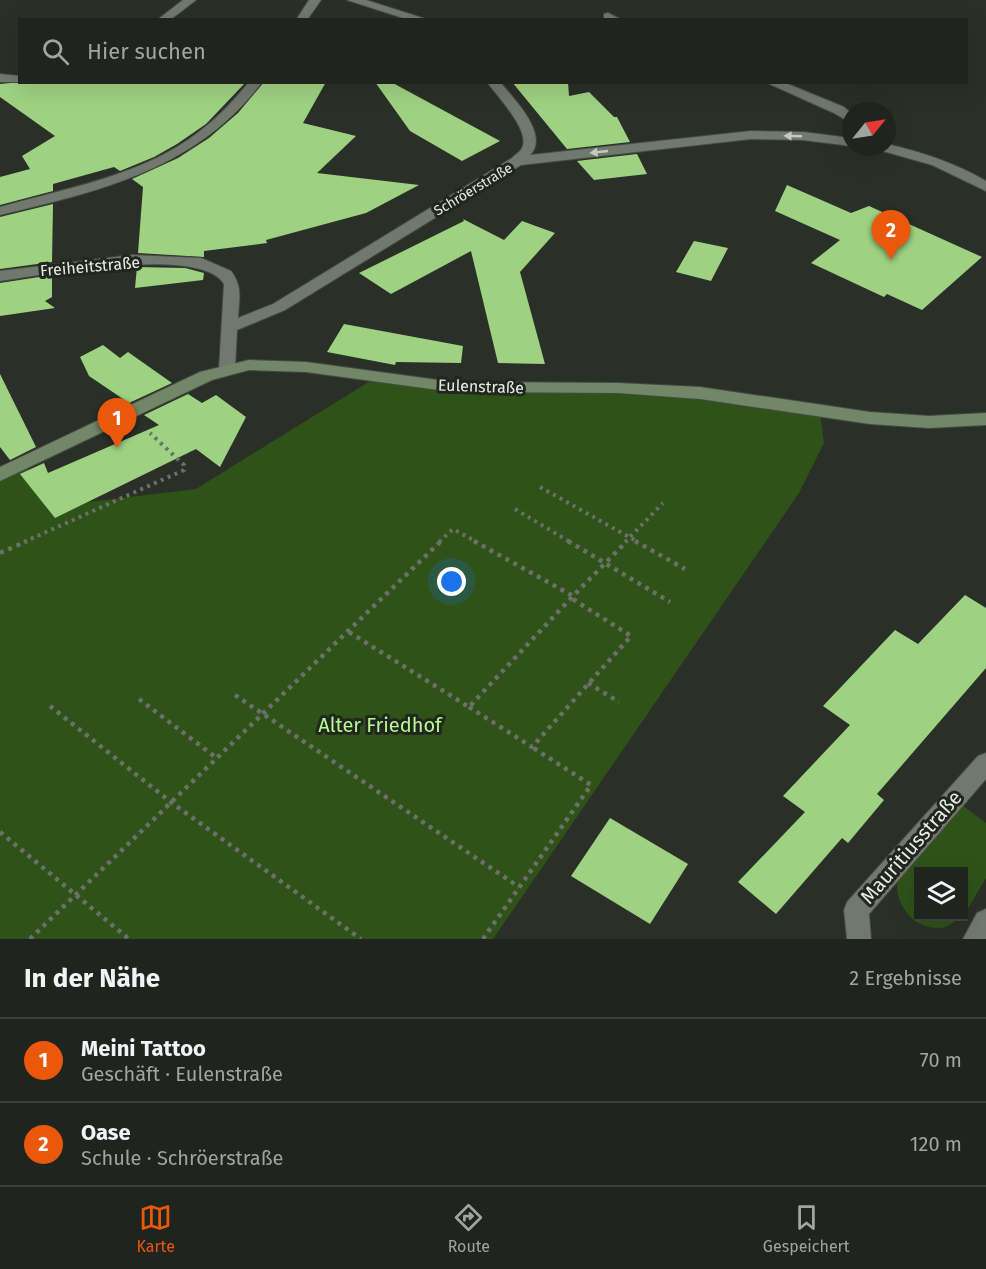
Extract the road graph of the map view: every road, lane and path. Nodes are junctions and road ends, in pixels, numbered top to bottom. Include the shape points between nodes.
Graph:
1 (190, 0) edge
2 (315, 0) edge
3 (353, 0) edge
4 (165, 18) edge
5 (302, 18) edge
6 (417, 18) edge
7 (0, 78) edge
8 (18, 80) edge
9 (255, 84) edge
10 (495, 84) edge
11 (776, 84) edge
12 (842, 113) edge
13 (842, 141) edge
14 (896, 150) edge
15 (517, 161) junction
16 (986, 187) edge
17 (0, 211) edge
18 (0, 276) edge
19 (230, 327) junction
20 (227, 369) junction
21 (129, 414) junction
22 (986, 419) edge
23 (0, 475) edge
24 (540, 487) dead end
25 (663, 503) dead end
26 (515, 509) dead end
27 (629, 538) junction
28 (0, 553) edge
29 (605, 563) junction
30 (685, 569) dead end
31 (572, 597) junction
32 (670, 602) dead end
33 (349, 632) junction
34 (588, 682) junction
35 (235, 695) dead end
36 (139, 699) dead end
37 (619, 702) dead end
38 (50, 706) dead end
39 (469, 707) junction
40 (265, 713) junction
41 (531, 747) junction
42 (218, 759) junction
43 (986, 763) edge
44 (172, 803) junction
45 (0, 832) edge
46 (519, 887) junction
47 (77, 896) junction
48 (986, 921) edge
49 (30, 939) edge
50 (129, 939) edge
51 (361, 939) edge
52 (483, 939) edge
53 (859, 939) edge
54 (975, 939) edge

1 - 4 street
2 - 5 street
3 - 6 street
7 - 8 street
9 - 17 street via 219,123 163,161 85,189
10 - 15 street via 531,136 529,148
11 - 12 street
13 -> 15 street, Schröerstraße via 751,135
14 - 16 street via 928,157
15 - 19 street, Schröerstraße via 279,307
18 - 19 street, Freiheitstraße via 132,259 201,262 226,274 232,284
19 - 20 street, Freiheitstraße
20 - 21 main road, Eulenstraße
20 - 22 main road, Eulenstraße via 249,365 306,367 453,387 618,388 700,393 870,418 929,422
21 - 23 main road, Eulenstraße
21 - 28 path via 184,465 184,470
24 - 27 path
25 - 27 path
26 - 29 path
27 - 29 path
27 - 30 path
29 - 31 path
29 - 32 path
31 - 33 path via 453,529
31 - 34 path via 631,636
31 - 39 path
33 - 39 path
33 - 40 path
34 - 37 path
34 - 41 path
35 - 40 path
36 - 42 path
38 - 44 path
39 - 41 path
40 - 42 path
40 - 46 path
41 - 46 path via 591,785
42 - 44 path
43 - 53 street, Mauritiusstraße via 856,910
44 - 47 path
44 - 51 path
45 - 47 path
46 - 52 path
47 - 49 path
47 - 50 path
48 - 54 street

